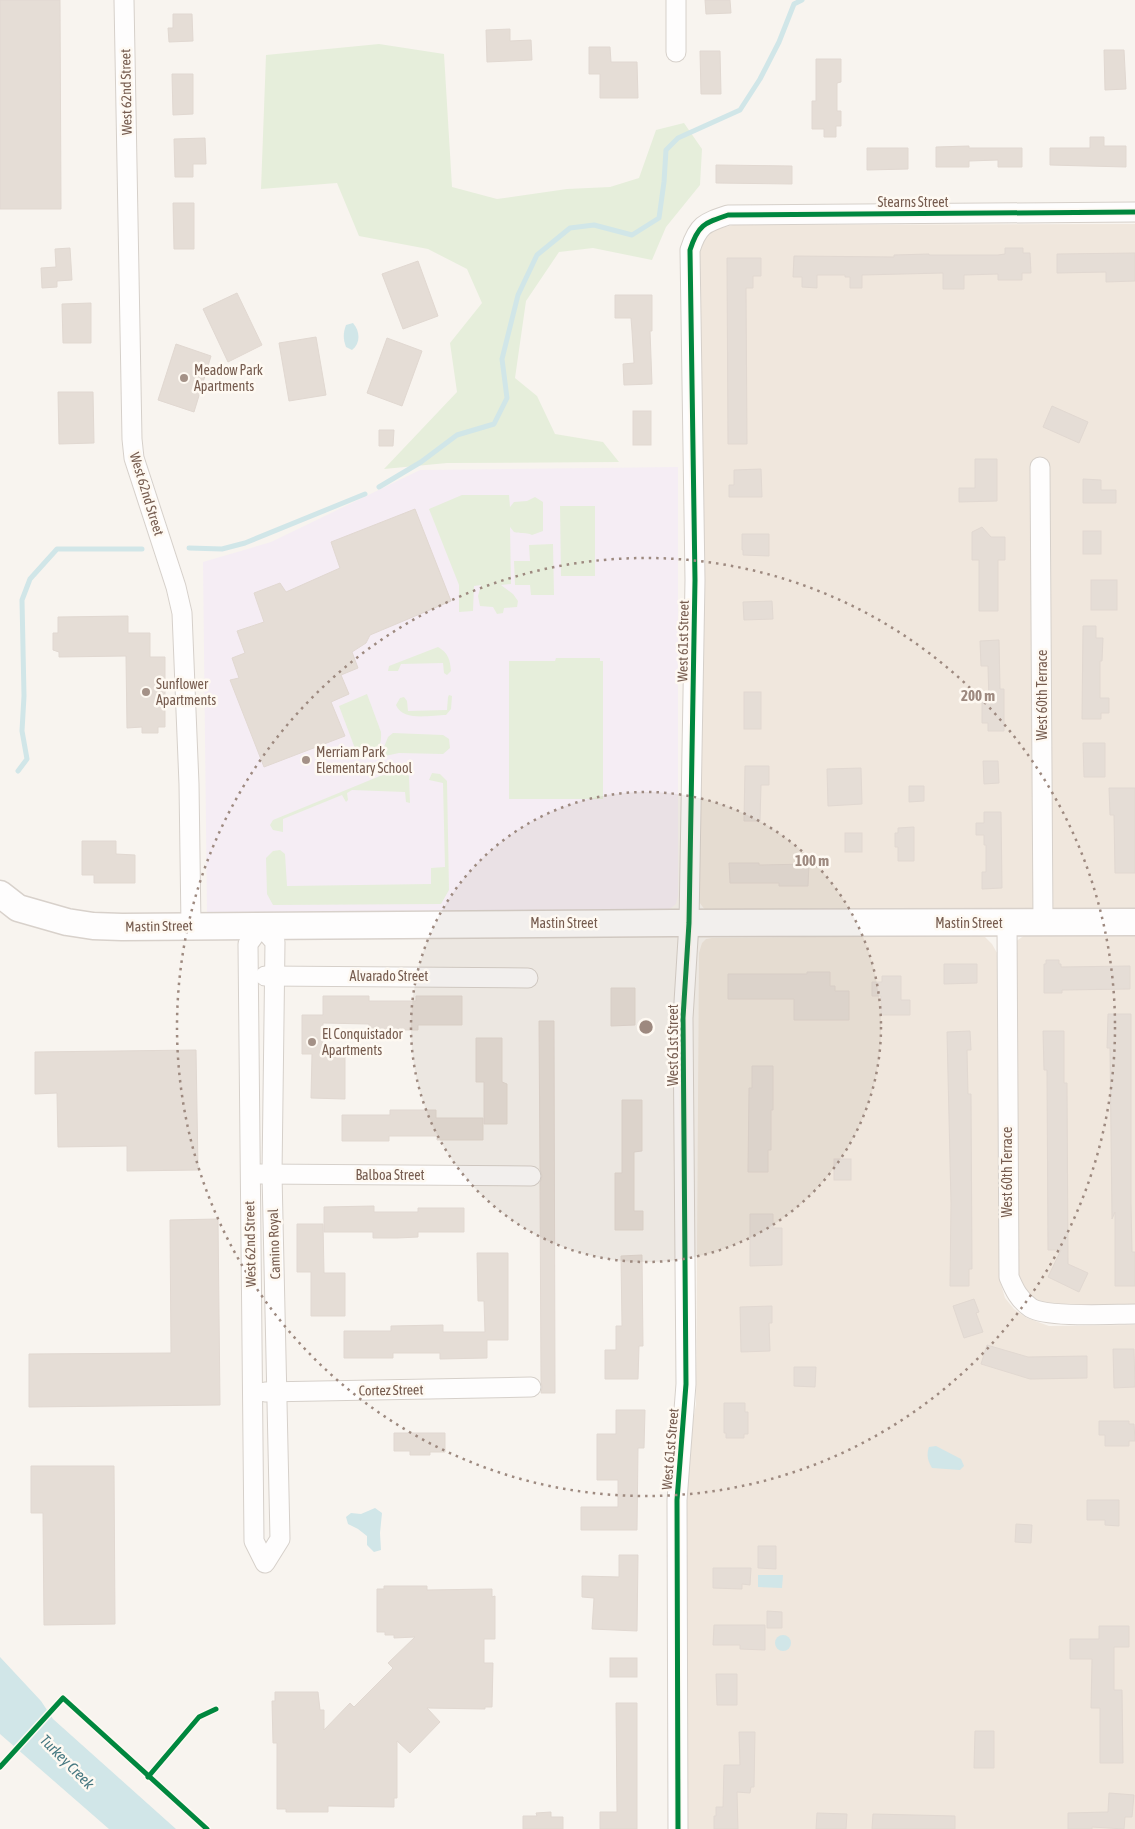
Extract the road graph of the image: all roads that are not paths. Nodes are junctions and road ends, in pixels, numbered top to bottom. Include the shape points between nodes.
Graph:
1 (124, 0) edge
2 (676, 0) edge
3 (676, 52) dead end
4 (1135, 212) edge
5 (696, 233) joint
6 (1040, 467) dead end
7 (0, 894) edge
8 (1135, 922) edge
9 (689, 923) junction
10 (1007, 923) junction
11 (1043, 923) junction
12 (191, 926) junction
13 (261, 926) junction
14 (249, 976) junction
15 (276, 976) junction
16 (528, 978) dead end
17 (250, 1174) junction
18 (272, 1174) junction
19 (531, 1176) dead end
20 (1135, 1314) edge
21 (531, 1387) dead end
22 (252, 1392) junction
23 (278, 1392) junction
24 (265, 1563) joint
25 (678, 1829) edge

1 - 12 street, West 62nd Street via 132,439 134,458 182,613
2 - 3 street
4 - 5 street, Stearns Street via 728,215 710,221
5 - 9 street, West 61st Street via 690,250 695,580
6 - 11 street, West 60th Terrace
7 - 12 street, Mastin Street via 18,908 67,922 122,927
8 - 11 street, Mastin Street
9 - 10 street, Mastin Street
9 - 13 street, Mastin Street
9 - 25 street, West 61st Street via 683,1018 686,1384 677,1500
10 - 11 street, Mastin Street
10 - 20 street, West 60th Terrace via 1009,1277 1018,1296 1032,1309 1055,1314
12 - 13 street, Mastin Street
13 - 14 street, West 62nd Street via 248,944
13 - 15 street, Camino Royal via 275,942
14 - 15 street, Alvarado Street
14 - 17 street, West 62nd Street
15 - 16 street, Alvarado Street
15 - 18 street, Camino Royal
17 - 18 street, Balboa Street
17 - 22 street, West 62nd Street
18 - 19 street, Balboa Street
18 - 23 street, Camino Royal
21 - 23 street, Cortez Street
22 - 23 street, Cortez Street
22 - 24 street, West 62nd Street via 254,1541
23 - 24 street, Camino Royal via 280,1539

